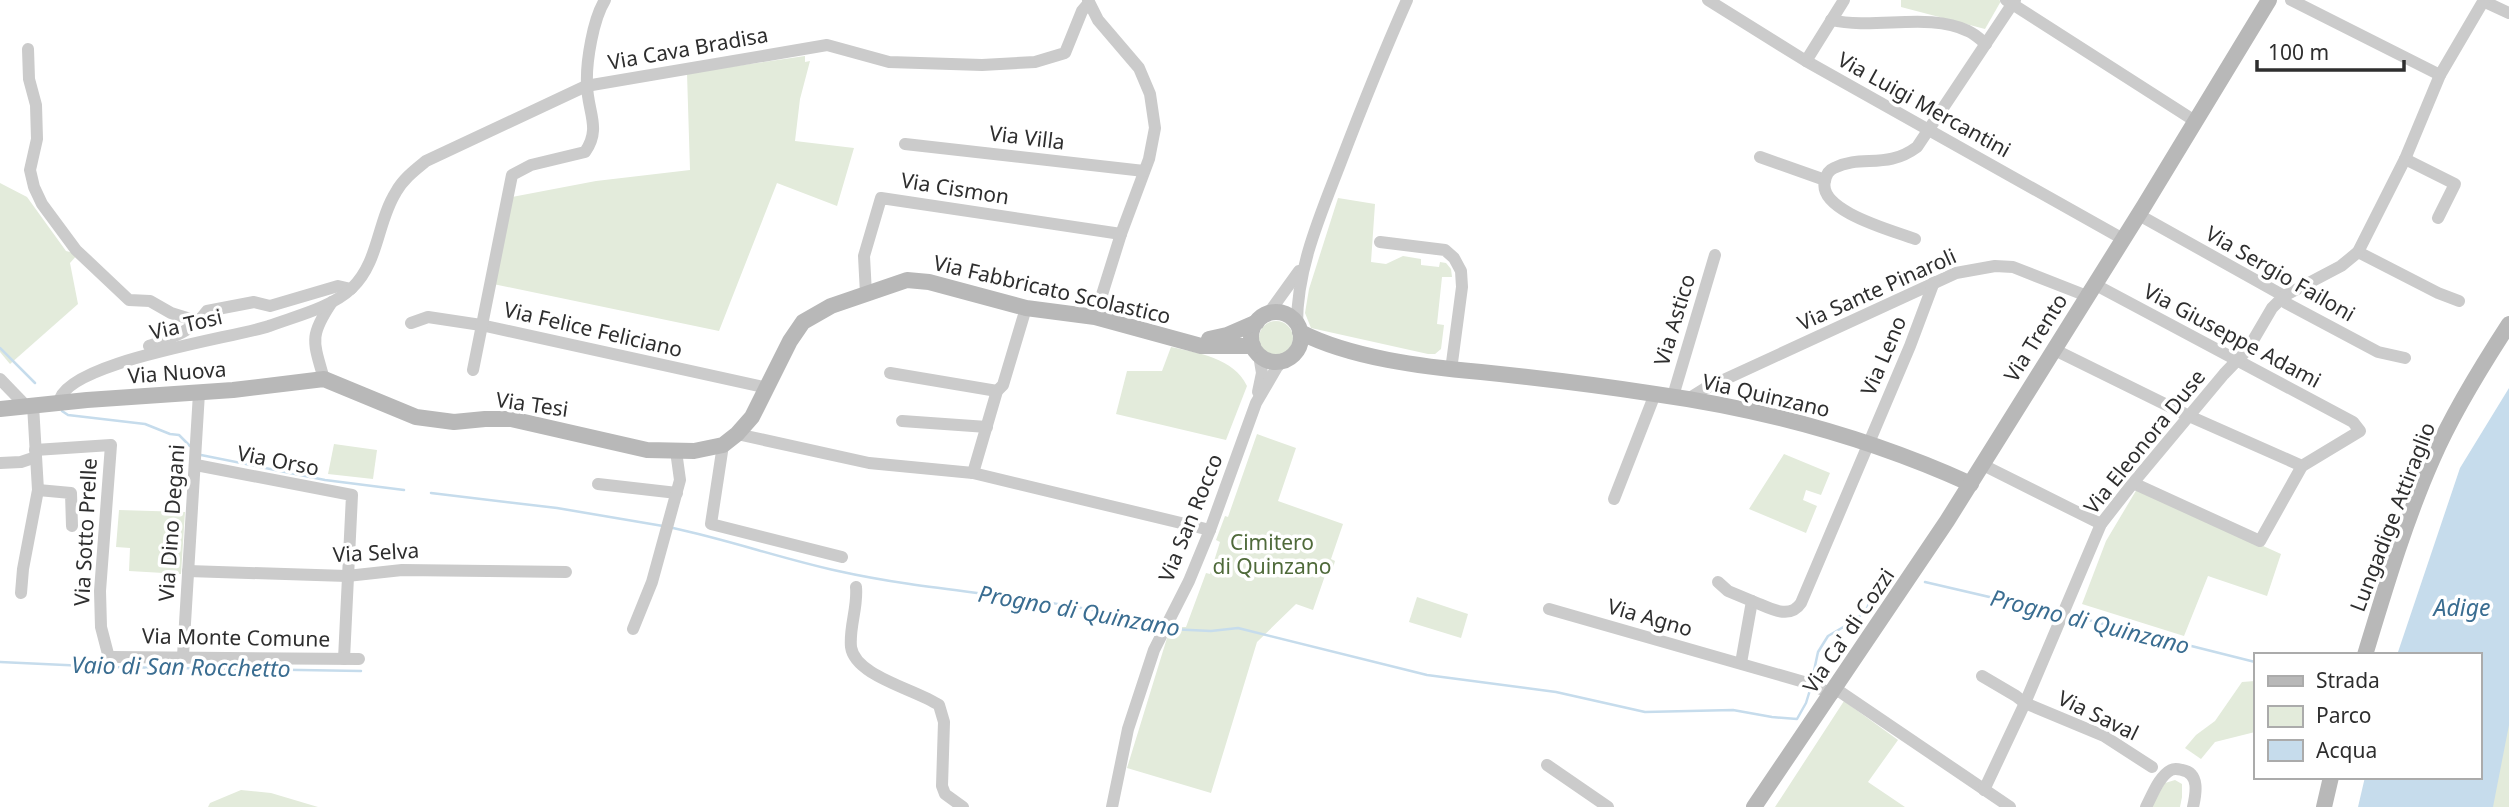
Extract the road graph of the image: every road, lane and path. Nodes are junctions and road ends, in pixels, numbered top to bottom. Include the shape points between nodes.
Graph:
1 (605, 0) edge
2 (1407, 0) edge
3 (1708, 0) edge
4 (1844, 0) edge
5 (2291, 0) edge
6 (2011, 1) edge
7 (2483, 1) edge
8 (1088, 2) edge
9 (2263, 2) edge
10 (2509, 13) edge
11 (1831, 20) junction
12 (1986, 44) junction
13 (28, 49) dead end
14 (1806, 61) junction
15 (2440, 75) junction
16 (586, 86) junction
17 (2195, 121) junction
18 (1929, 129) junction
19 (905, 144) dead end
20 (1760, 157) dead end
21 (2405, 159) junction
22 (1144, 171) junction
23 (1825, 180) junction
24 (2139, 215) junction
25 (2438, 218) dead end
26 (1121, 234) junction
27 (1915, 239) dead end
28 (2123, 239) junction
29 (1380, 242) dead end
30 (2358, 252) junction
31 (1715, 255) dead end
32 (1303, 265) junction
33 (1934, 282) junction
34 (351, 289) junction
35 (2091, 290) junction
36 (866, 294) junction
37 (2284, 296) junction
38 (2459, 301) dead end
39 (332, 302) junction
40 (1026, 308) junction
41 (1095, 317) junction
42 (1262, 318) junction
43 (200, 322) junction
44 (411, 323) dead end
45 (2509, 324) edge
46 (481, 325) junction
47 (1298, 328) junction
48 (1179, 340) junction
49 (1345, 349) junction
50 (2053, 349) junction
51 (1256, 351) junction
52 (1289, 357) junction
53 (2405, 358) dead end
54 (2236, 360) junction
55 (473, 370) dead end
56 (1451, 370) junction
57 (890, 373) dead end
58 (85, 377) junction
59 (0, 379) edge
60 (324, 379) junction
61 (768, 388) junction
62 (997, 391) junction
63 (200, 393) junction
64 (1655, 394) junction
65 (1680, 398) junction
66 (59, 403) junction
67 (1256, 403) junction
68 (29, 406) junction
69 (0, 409) edge
70 (2189, 415) junction
71 (902, 421) dead end
72 (987, 427) junction
73 (737, 434) junction
74 (723, 445) junction
75 (1867, 445) junction
76 (676, 451) junction
77 (36, 454) junction
78 (196, 455) junction
79 (0, 463) edge
80 (1983, 465) junction
81 (2302, 466) junction
82 (973, 473) junction
83 (2133, 483) junction
84 (598, 484) dead end
85 (1971, 484) junction
86 (38, 490) junction
87 (677, 493) junction
88 (1614, 499) dead end
89 (2101, 524) junction
90 (72, 526) dead end
91 (1210, 530) junction
92 (842, 557) dead end
93 (188, 571) junction
94 (566, 572) dead end
95 (346, 576) junction
96 (1718, 582) dead end
97 (856, 587) dead end
98 (21, 593) dead end
99 (1752, 601) junction
100 (1549, 609) dead end
101 (634, 629) dead end
102 (2366, 653) edge
103 (110, 655) joint
104 (183, 656) junction
105 (344, 659) junction
106 (359, 659) dead end
107 (1741, 663) junction
108 (1982, 676) dead end
109 (1830, 691) junction
110 (2025, 703) junction
111 (1547, 765) dead end
112 (2152, 767) dead end
113 (2331, 779) edge
114 (1984, 790) junction
115 (945, 794) junction
116 (1600, 805) edge
117 (1756, 805) edge
118 (940, 807) edge
119 (963, 807) edge
120 (1112, 807) edge
121 (2010, 807) edge
122 (2146, 807) edge
123 (2193, 807) edge
124 (2324, 807) edge

1 - 16 street via 592,41
2 - 32 street via 1375,71
3 - 14 street, Via Luigi Mercantini
4 - 11 street
5 - 15 street
6 - 12 street
6 - 17 street
7 - 10 street
7 - 15 street
8 - 16 street, Via Cava Bradisa via 1065,53 1035,62 889,62 827,45
8 - 22 street via 1139,68 1150,94 1155,128
9 - 17 street, Via Trento
11 - 12 street via 1873,25 1930,21 1968,30
11 - 14 street
12 - 18 street
13 - 43 street via 37,139 30,170 42,204 76,250 128,300 150,301
14 - 18 street, Via Luigi Mercantini
15 - 21 street
16 - 34 street, Via Cava Bradisa via 426,161 411,173 396,191 367,269
16 - 46 street via 595,132 585,152 530,165 512,175
17 - 24 street, Via Trento
18 - 23 street via 1917,147 1904,155 1849,163 1831,169
18 - 28 street, Via Luigi Mercantini
19 - 22 street, Via Villa
20 - 23 street
21 - 25 street via 2455,184
21 - 30 street
22 - 26 street
23 - 27 street via 1826,194 1841,208
24 - 28 street, Via Trento
24 - 37 street, Via Sergio Failoni
26 - 36 street, Via Cismon via 881,198 864,256
26 - 41 street
28 - 35 street, Via Trento
29 - 56 street via 1445,250 1454,258 1462,287
30 - 37 street
30 - 38 street
31 - 65 street, Via Astico
32 - 42 street
32 - 47 street
33 - 35 street, Via Sante Pinaroli via 1984,267 2013,267
33 - 65 street, Via Sante Pinaroli
33 - 75 street, Via Leno
34 - 39 street, Via Tosi
34 - 43 street via 338,286 270,306 254,302 207,312
35 - 50 street, Via Trento
35 - 54 street, Via Giuseppe Adami
36 - 40 street, Via Fabbricato Scolastico via 907,280
36 - 61 street, Via Fabbricato Scolastico via 803,322
37 - 53 street, Via Sergio Failoni via 2286,303 2378,352
37 - 54 street, Via Eleonora Duse
39 - 58 street, Via Tosi via 267,327 146,354
39 - 60 street, Via Tosi via 314,337
40 - 41 street, Via Fabbricato Scolastico
40 - 62 street via 1003,386
41 - 48 street, Via Fabbricato Scolastico
42 - 47 street, Via Quinzano via 1283,314
42 - 48 street, Via Fabbricato Scolastico via 1227,335
42 - 51 street via 1252,332
43 - 58 street via 175,337 94,365
44 - 46 street, Via Felice Feliciano via 428,317
45 - 102 street, Lungadige Attiraglio via 2432,460
46 - 55 street
46 - 61 street, Via Felice Feliciano
47 - 49 street, Via Quinzano via 1314,340
47 - 52 street via 1300,341
48 - 51 street, Via Fabbricato Scolastico via 1208,348
49 - 52 street, Via Quinzano
49 - 56 street, Via Quinzano
50 - 70 street
50 - 80 street, Via Trento
51 - 52 street, Via Quinzano via 1274,362
51 - 67 street, Via San Rocco via 1262,373
52 - 67 street, Via San Rocco via 1277,367
54 - 70 street, Via Eleonora Duse
54 - 81 street, Via Giuseppe Adami via 2353,422 2360,431
56 - 64 street, Via Quinzano
57 - 62 street
58 - 66 street, Via Tosi via 64,391
59 - 68 street
60 - 63 street, Via Nuova
60 - 76 street, Via Tesi via 416,417 453,422 512,419 647,450
61 - 73 street, Via Fabbricato Scolastico
62 - 72 street
63 - 66 street, Via Nuova
63 - 78 street, Via Dino Degani
64 - 65 street, Via Quinzano
64 - 88 street
65 - 75 street, Via Quinzano via 1789,421
66 - 68 street, Via Nuova
67 - 91 street, Via San Rocco
68 - 69 street, Via Nuova
68 - 77 street
70 - 81 street
70 - 83 street, Via Eleonora Duse
71 - 72 street
72 - 82 street
73 - 74 street, Via Tesi
73 - 82 street via 869,463
74 - 76 street, Via Tesi
74 - 92 street via 711,524
75 - 85 street, Via Quinzano
75 - 99 street via 1801,603 1787,613
76 - 87 street
77 - 79 street via 21,462
77 - 86 street
77 - 103 street, Via Sotto Prelle via 111,445 100,590 101,627
78 - 93 street, Via Dino Degani
78 - 95 street, Via Orso via 352,495
80 - 85 street, Via Trento
80 - 89 street
81 - 83 street via 2260,541
82 - 91 street
83 - 89 street, Via Eleonora Duse
84 - 87 street
85 - 109 street, Via Ca' di Cozzi
86 - 90 street via 71,493
86 - 98 street
87 - 101 street
89 - 110 street, Via Eleonora Duse
91 - 120 street, Via San Rocco via 1160,637 1128,729
93 - 95 street, Via Selva
93 - 104 street, Via Dino Degani
94 - 95 street, Via Selva via 402,570
95 - 105 street
96 - 99 street
97 - 115 street via 851,635 854,659 876,676 939,705 944,722
99 - 107 street
100 - 107 street, Via Agno
103 - 104 street, Via Monte Comune
104 - 105 street, Via Monte Comune
105 - 106 street, Via Monte Comune
107 - 109 street, Via Agno
108 - 110 street
109 - 114 street, Via Agno
109 - 117 street, Via Ca' di Cozzi
110 - 112 street, Via Saval via 2104,736
110 - 114 street, Via Eleonora Duse
111 - 116 street
113 - 124 street
114 - 121 street, Via Agno
115 - 118 street
115 - 119 street
122 - 123 street via 2165,775 2177,769 2193,776

